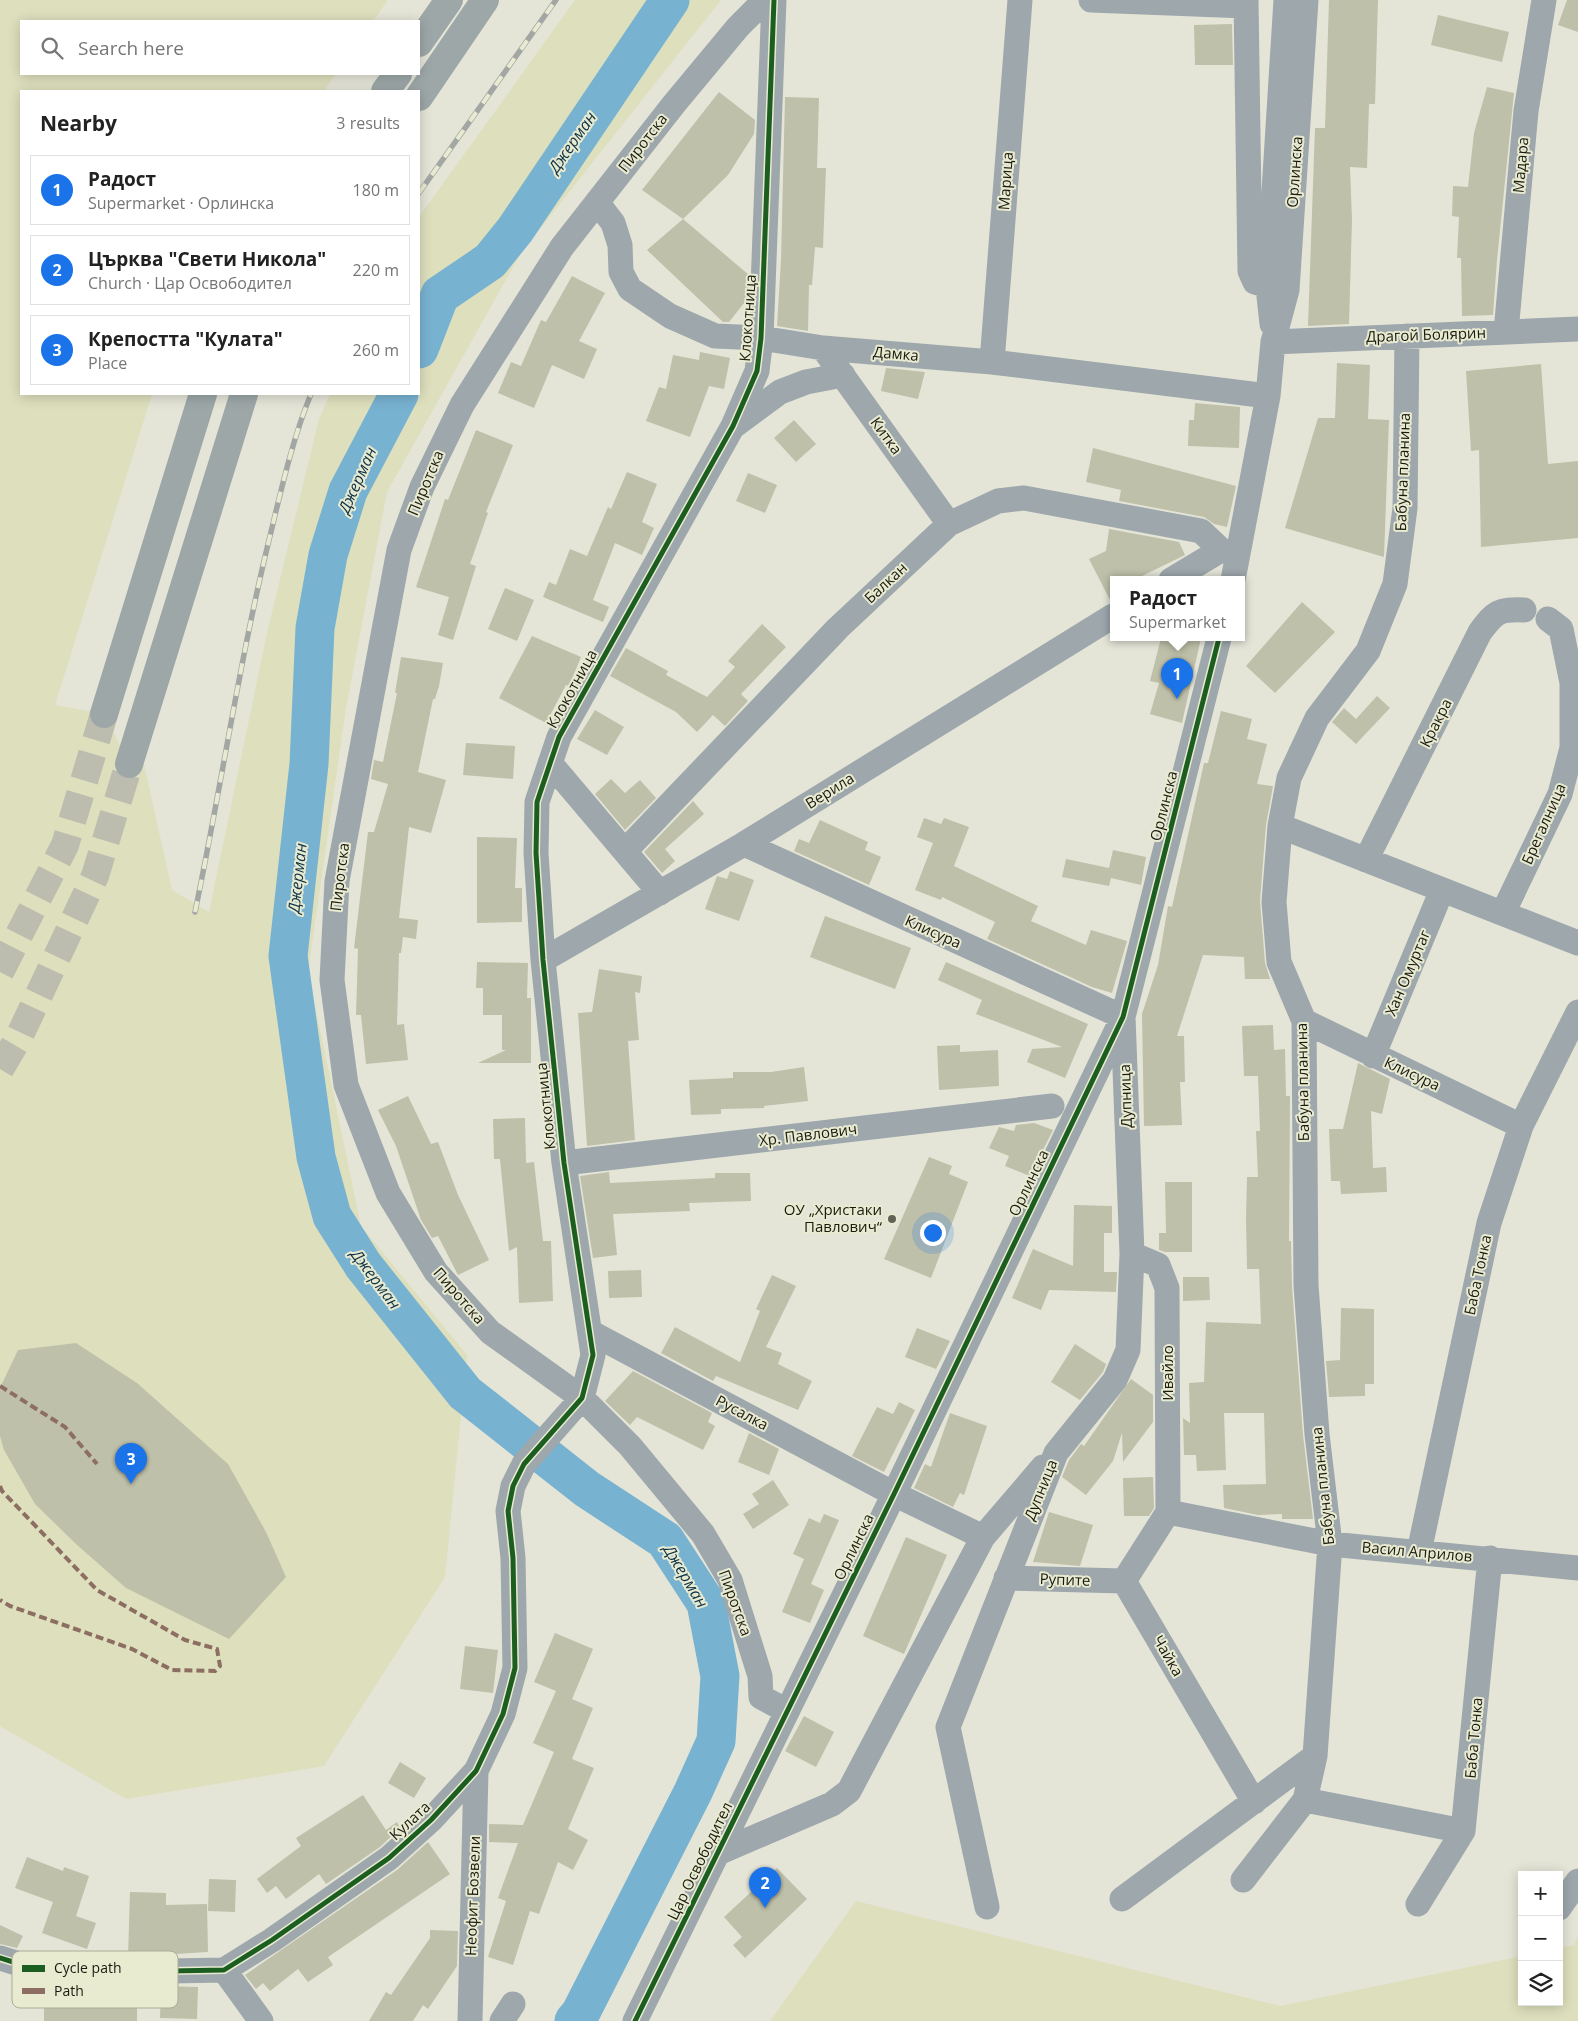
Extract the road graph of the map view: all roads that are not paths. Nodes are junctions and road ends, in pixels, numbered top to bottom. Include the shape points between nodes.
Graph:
1 (449, 0) edge
2 (485, 0) edge
3 (765, 0) edge
4 (774, 0) edge
5 (1020, 0) edge
6 (1090, 0) edge
7 (1286, 0) edge
8 (1306, 0) edge
9 (1544, 0) edge
10 (1246, 3) edge
11 (420, 42) edge
12 (397, 75) edge
13 (386, 90) edge
14 (420, 96) edge
15 (597, 202) junction
16 (1277, 289) junction
17 (1578, 329) edge
18 (1506, 332) junction
19 (1407, 336) junction
20 (761, 338) junction
21 (1273, 342) junction
22 (823, 348) junction
23 (992, 362) junction
24 (843, 375) junction
25 (203, 395) edge
26 (244, 395) edge
27 (1268, 396) junction
28 (733, 426) junction
29 (950, 524) junction
30 (1230, 552) junction
31 (1179, 576) edge
32 (1233, 576) edge
33 (1524, 610) dead end
34 (1110, 618) edge
35 (1548, 619) dead end
36 (1218, 641) edge
37 (104, 714) tunnel mouth
38 (550, 762) junction
39 (129, 764) tunnel mouth
40 (1280, 826) junction
41 (744, 844) junction
42 (625, 851) junction
43 (1366, 860) junction
44 (1442, 890) junction
45 (660, 893) junction
46 (1502, 913) junction
47 (1578, 943) edge
48 (543, 960) junction
49 (1578, 1012) edge
50 (1123, 1017) junction
51 (1304, 1021) junction
52 (1373, 1056) junction
53 (1052, 1106) dead end
54 (1521, 1126) junction
55 (564, 1163) junction
56 (1132, 1254) junction
57 (590, 1332) junction
58 (574, 1406) junction
59 (1056, 1453) junction
60 (894, 1494) junction
61 (1168, 1512) junction
62 (984, 1537) junction
63 (1330, 1544) junction
64 (1418, 1552) junction
65 (1490, 1558) junction
66 (1578, 1568) edge
67 (1006, 1578) junction
68 (1124, 1581) junction
69 (787, 1711) junction
70 (1315, 1756) junction
71 (476, 1771) junction
72 (1305, 1800) junction
73 (1254, 1802) junction
74 (1464, 1831) junction
75 (718, 1853) junction
76 (1243, 1880) dead end
77 (1578, 1881) edge
78 (1122, 1899) dead end
79 (1563, 1902) edge
80 (1418, 1904) dead end
81 (988, 1907) dead end
82 (0, 1958) edge
83 (12, 1962) edge
84 (224, 1970) junction
85 (178, 1971) edge
86 (261, 2021) edge
87 (470, 2021) edge
88 (635, 2021) edge

1 - 11 main road
2 - 14 main road
3 - 15 street, Пиротска via 738,27
4 - 20 street, Клокотница
5 - 23 street, Марица
6 - 10 street
7 - 16 street, Орлинска
8 - 16 street, Орлинска
9 - 18 street, Мадара via 1526,111
10 - 16 street via 1248,254 1255,282
12 - 13 main road
15 - 20 street, Дамка via 613,222 620,246 621,272 630,290 670,316 715,336
15 - 58 street, Пиротска via 562,247 462,405 422,487 399,550 336,881 332,980 346,1085 393,1201 436,1272 490,1332
16 - 21 street, Орлинска
17 - 18 street, Драгой Болярин
18 - 19 street, Драгой Болярин
19 - 21 street, Драгой Болярин
19 - 40 street, Бабуна планина via 1405,508 1395,584 1368,651 1317,718 1289,778
20 - 22 street, Дамка
20 - 28 street, Клокотница via 757,371
21 - 27 street, Орлинска
22 - 23 street, Дамка
22 - 24 street, Китка
23 - 27 street, Дамка
24 - 28 street via 806,382 780,392
24 - 29 street, Китка
25 - 37 main road
26 - 39 main road
27 - 30 street, Орлинска
28 - 38 street, Клокотница via 559,737
29 - 30 street, Балкан via 998,501 1024,498 1201,531
29 - 42 street, Балкан via 838,628
30 - 31 street
30 - 32 street, Орлинска
33 - 43 street, Кракра via 1504,609 1493,616 1480,632
34 - 41 street, Верила
35 - 46 street, Брегалница via 1561,629 1572,683 1572,748 1560,794
36 - 50 street, Орлинска
38 - 42 street
38 - 48 street, Клокотница via 538,802 536,853
40 - 43 street
40 - 51 street, Бабуна планина via 1274,902 1279,962
41 - 45 street, Верила
41 - 50 street, Клисура
42 - 45 street
43 - 44 street
44 - 46 street
44 - 52 street, Хан Омуртаг
45 - 48 street, Верила
46 - 47 street
48 - 55 street, Клокотница
49 - 54 street, Баба Тонка
50 - 56 street, Дупница
50 - 60 street, Орлинска
51 - 52 street, Клисура
51 - 63 street, Бабуна планина via 1306,1285 1317,1434
52 - 54 street, Клисура
53 - 55 street, Хр. Павлович
54 - 64 street, Баба Тонка via 1489,1223
55 - 57 street, Клокотница
56 - 59 street, Дупница via 1128,1350 1115,1380
56 - 61 street, Ивайло via 1158,1265 1167,1288
57 - 58 street, Клокотница via 593,1355
57 - 60 street, Русалка
58 - 69 street, Пиротска via 630,1446 703,1534 730,1580 760,1676 761,1697
58 - 71 street, Кулата via 524,1464 513,1486 508,1511 513,1558 515,1668 503,1714
59 - 62 street
59 - 67 street, Дупница
60 - 62 street, Русалка
60 - 69 street, Орлинска
61 - 63 street, Васил Априлов
61 - 68 street
62 - 75 street via 849,1791 832,1804
63 - 64 street, Васил Априлов
63 - 70 street, Бабуна планина
64 - 65 street, Васил Априлов
65 - 66 street, Васил Априлов
65 - 74 street, Баба Тонка
67 - 68 street, Рупите
67 - 81 street, Дупница via 948,1727
68 - 73 street, Чайка
69 - 75 street, Цар Освободител
70 - 72 street, Бабуна планина
70 - 73 street
71 - 84 street, Кулата via 432,1820 389,1858
71 - 87 street, Неофит Бозвели
72 - 74 street
72 - 76 street
73 - 78 street
74 - 80 street, Баба Тонка
75 - 88 street, Цар Освободител
77 - 79 street
82 - 83 street
84 - 85 street
84 - 86 street

